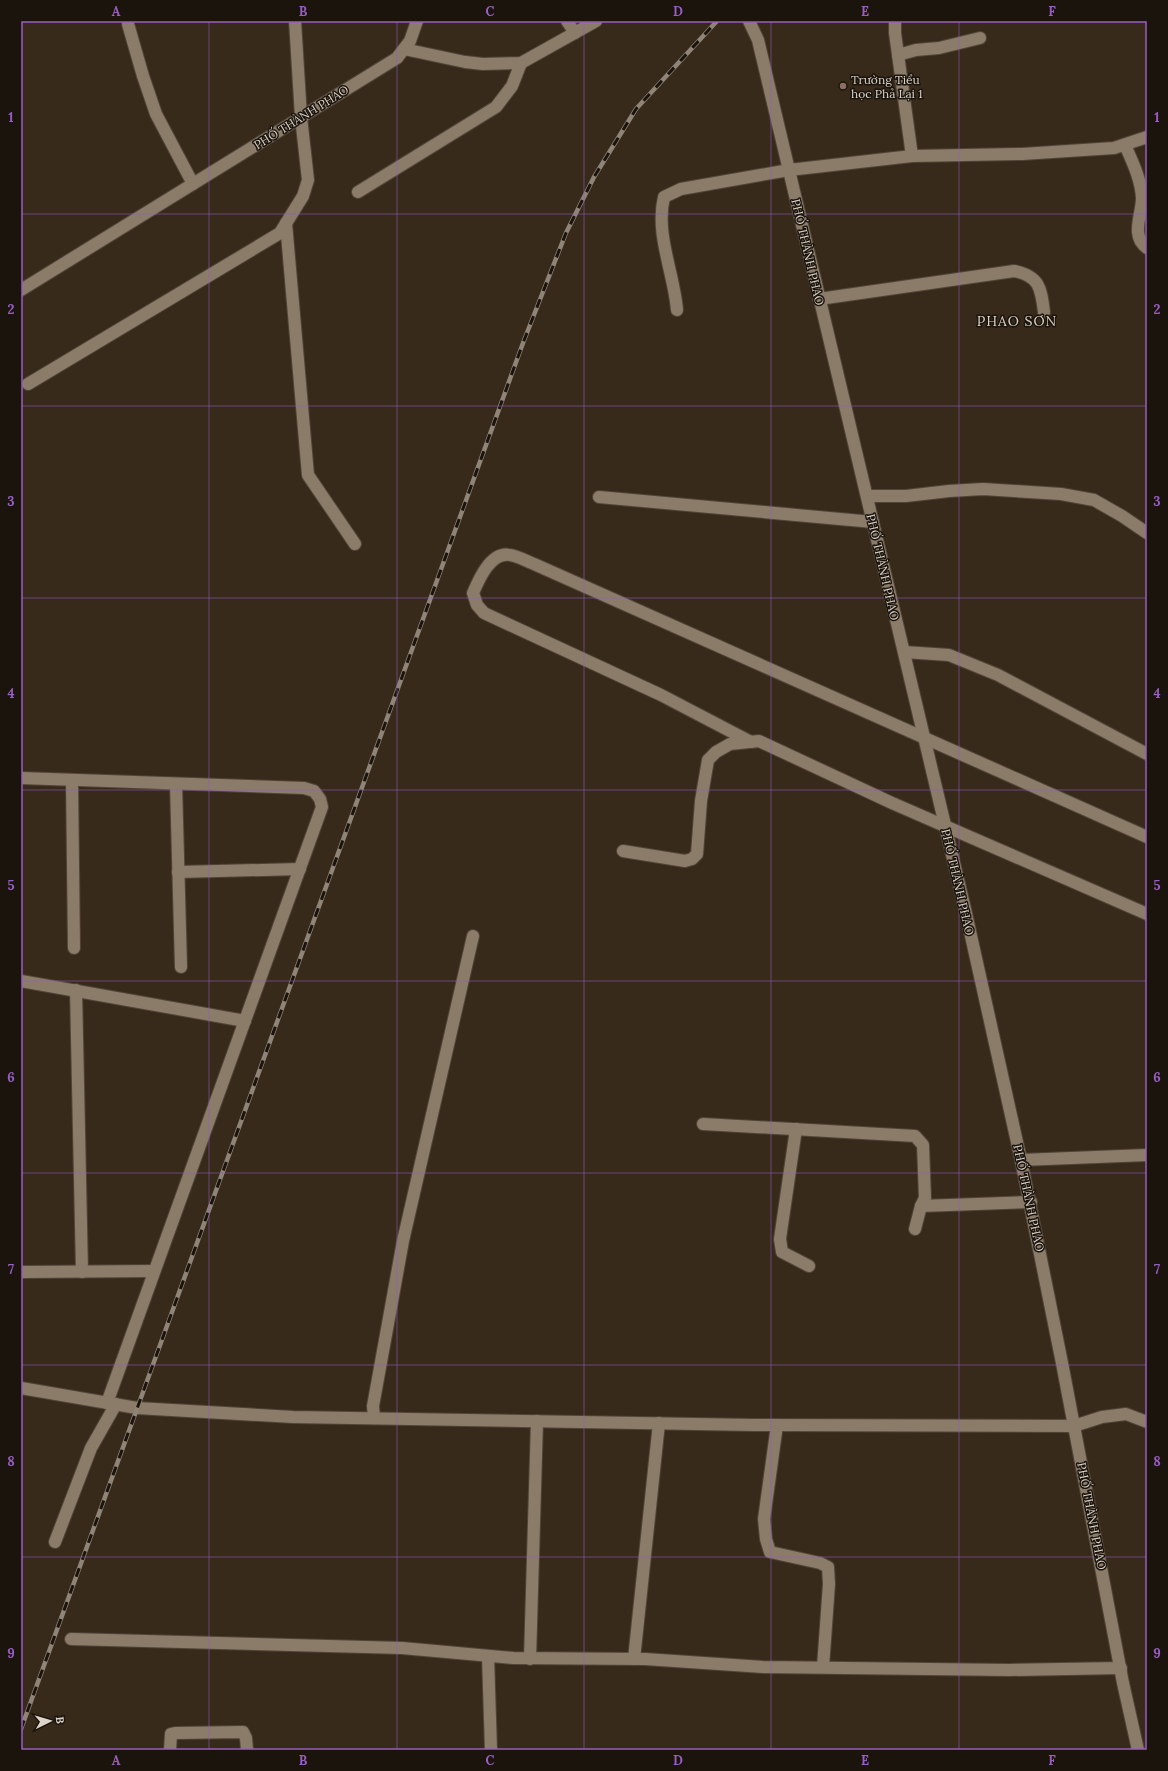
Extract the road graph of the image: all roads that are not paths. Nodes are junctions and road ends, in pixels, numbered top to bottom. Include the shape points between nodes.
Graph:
1 (295, 21) edge
2 (417, 21) edge
3 (567, 21) edge
4 (596, 21) edge
5 (749, 21) edge
6 (895, 21) edge
7 (128, 24) dead end
8 (575, 34) junction
9 (980, 38) dead end
10 (404, 49) junction
11 (898, 55) junction
12 (521, 63) junction
13 (301, 117) junction
14 (1147, 137) edge
15 (1125, 145) junction
16 (912, 156) junction
17 (789, 170) junction
18 (193, 184) junction
19 (358, 192) dead end
20 (286, 223) junction
21 (1147, 248) edge
22 (21, 290) edge
23 (819, 299) junction
24 (677, 310) dead end
25 (1044, 312) dead end
26 (28, 384) dead end
27 (866, 496) junction
28 (599, 497) dead end
29 (873, 522) junction
30 (1147, 533) edge
31 (355, 544) dead end
32 (904, 652) junction
33 (751, 742) junction
34 (925, 743) junction
35 (1147, 754) edge
36 (21, 778) edge
37 (72, 780) junction
38 (176, 784) junction
39 (944, 821) junction
40 (1147, 837) edge
41 (623, 852) dead end
42 (300, 869) junction
43 (178, 872) junction
44 (1147, 914) edge
45 (473, 936) dead end
46 (74, 948) dead end
47 (181, 967) dead end
48 (21, 981) edge
49 (76, 990) junction
50 (245, 1021) junction
51 (702, 1124) dead end
52 (796, 1129) junction
53 (1147, 1155) edge
54 (1022, 1160) junction
55 (1031, 1202) junction
56 (921, 1206) junction
57 (915, 1229) dead end
58 (809, 1266) dead end
59 (154, 1271) junction
60 (21, 1272) edge
61 (82, 1272) junction
62 (21, 1388) edge
63 (112, 1403) junction
64 (374, 1418) junction
65 (537, 1421) junction
66 (1147, 1422) edge
67 (659, 1423) junction
68 (777, 1425) junction
69 (1074, 1426) junction
70 (55, 1542) dead end
71 (71, 1639) dead end
72 (488, 1656) junction
73 (530, 1659) junction
74 (634, 1659) junction
75 (823, 1667) junction
76 (1120, 1668) junction
77 (170, 1750) edge
78 (247, 1750) edge
79 (491, 1750) edge
80 (1138, 1750) edge

1 - 13 street
2 - 10 street, PHỐ THÀNH PHAO via 410,41
3 - 8 street
4 - 8 street
5 - 17 street, PHỐ THÀNH PHAO via 758,40
6 - 11 street
7 - 18 street via 156,114
8 - 12 street
9 - 11 street
10 - 12 street via 465,62
10 - 13 street, PHỐ THÀNH PHAO via 397,58
11 - 16 street
12 - 19 street via 512,86 496,107
13 - 18 street, PHỐ THÀNH PHAO
13 - 20 street via 308,180 303,196
14 - 15 street
15 - 16 street via 1064,152
15 - 21 street via 1136,170 1142,198 1137,230 1143,246
16 - 17 street
17 - 23 street, PHỐ THÀNH PHAO
17 - 24 street via 681,189 664,197 661,210 663,231
18 - 22 street, PHỐ THÀNH PHAO
20 - 26 street via 280,233
20 - 31 street via 308,475
23 - 25 street via 1014,271 1024,273 1036,281 1041,292
23 - 27 street, PHỐ THÀNH PHAO
27 - 29 street, PHỐ THÀNH PHAO
27 - 30 street via 906,496 983,489 1061,494 1094,500
28 - 29 street
29 - 32 street, PHỐ THÀNH PHAO
32 - 34 street, PHỐ THÀNH PHAO
32 - 35 street via 949,656 998,675
33 - 34 street via 660,695 484,613 477,605 473,593 488,566 500,555 509,554 534,564
33 - 39 street via 759,741
33 - 41 street via 730,744 708,760 701,801 697,854 692,859 685,861
34 - 39 street, PHỐ THÀNH PHAO
34 - 40 street
36 - 37 street
37 - 38 street
37 - 46 street
38 - 42 street via 304,788 314,791 322,807
38 - 43 street
39 - 44 street
39 - 54 street, PHỐ THÀNH PHAO
42 - 43 street
42 - 50 street
43 - 47 street
45 - 64 street via 403,1241 373,1406
48 - 49 street
49 - 50 street
49 - 61 street
50 - 59 street
51 - 52 street
52 - 56 street via 915,1136 923,1145 925,1198
52 - 58 street via 780,1239 782,1252
53 - 54 street
54 - 55 street, PHỐ THÀNH PHAO
55 - 56 street
55 - 69 street, PHỐ THÀNH PHAO
56 - 57 street
59 - 61 street
59 - 63 street
60 - 61 street
62 - 63 street
63 - 64 street via 137,1408 293,1417
63 - 70 street via 91,1448
64 - 65 street
65 - 67 street
65 - 73 street
66 - 69 street via 1126,1414 1102,1417
67 - 68 street
67 - 74 street
68 - 69 street
68 - 75 street via 764,1518 766,1539 770,1552 828,1567
69 - 76 street, PHỐ THÀNH PHAO
71 - 72 street via 402,1648
72 - 73 street
72 - 79 street
73 - 74 street
74 - 75 street via 763,1667
75 - 76 street via 1009,1670
76 - 80 street, PHỐ THÀNH PHAO
77 - 78 street via 171,1734 176,1732 243,1732

